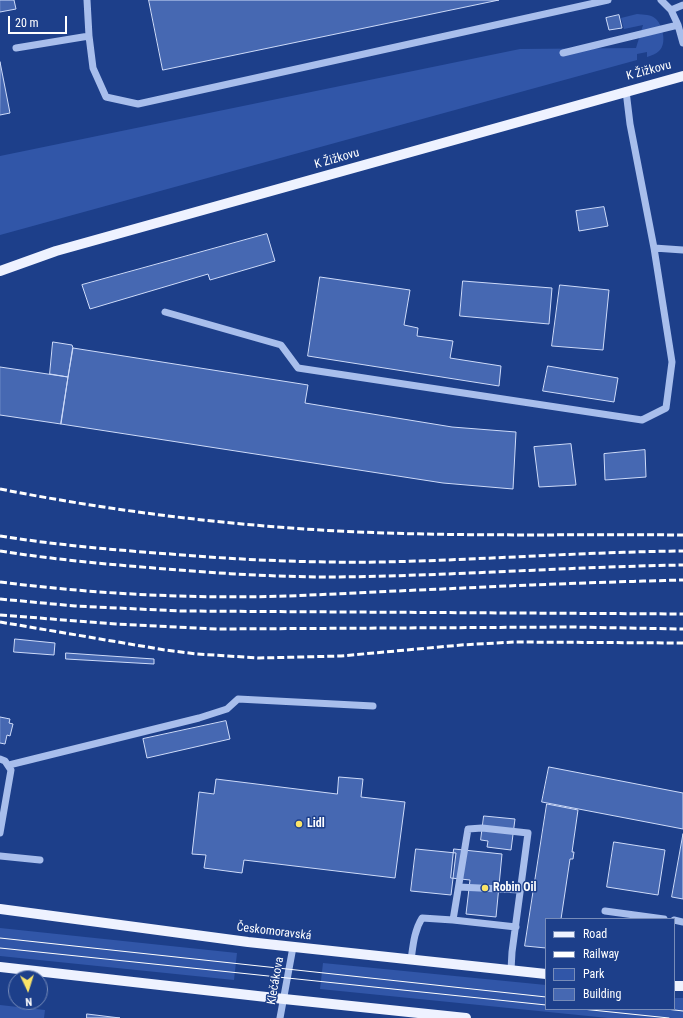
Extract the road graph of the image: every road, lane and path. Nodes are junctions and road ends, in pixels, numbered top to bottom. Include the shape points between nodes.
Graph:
1 (87, 0) edge
2 (608, 0) edge
3 (661, 0) edge
4 (579, 3) edge
5 (683, 5) edge
6 (671, 10) junction
7 (678, 25) junction
8 (89, 36) junction
9 (683, 43) edge
10 (16, 48) dead end
11 (563, 53) dead end
12 (683, 76) edge
13 (626, 91) junction
14 (654, 248) junction
15 (683, 250) edge
16 (0, 271) edge
17 (165, 312) dead end
18 (373, 706) dead end
19 (0, 759) edge
20 (9, 765) junction
21 (0, 833) edge
22 (0, 856) edge
23 (40, 860) dead end
24 (459, 886) junction
25 (520, 890) junction
26 (0, 909) edge
27 (605, 911) dead end
28 (657, 918) edge
29 (453, 920) junction
30 (516, 927) junction
31 (293, 947) junction
32 (411, 960) junction
33 (0, 967) edge
34 (510, 970) junction
35 (545, 974) edge
36 (284, 999) junction
37 (280, 1018) edge
38 (466, 1018) edge

1 - 8 street
2 - 4 street
3 - 6 street
4 - 8 street via 138,104 106,97 93,68
5 - 6 street
6 - 7 street
7 - 9 street
7 - 11 street
8 - 10 street
12 - 13 main road, K Žižkovu
13 - 14 street
13 - 16 main road, K Žižkovu via 56,251
14 - 15 street
14 - 17 street via 672,362 666,408 642,420 298,368 281,345
18 - 20 street via 238,699 226,709 199,718
19 - 20 street
20 - 21 street via 11,776
22 - 23 street
24 - 25 street
24 - 25 street via 468,829 482,828 528,833
24 - 29 street
25 - 30 street
26 - 31 main road, Českomoravská
27 - 28 street
29 - 30 street
29 - 32 street via 422,918 417,925
30 - 34 street
31 - 32 main road, Českomoravská
31 - 36 street, Klečákova
32 - 34 main road, Českomoravská
33 - 36 main road
34 - 35 main road, Českomoravská
36 - 37 street, Klečákova
36 - 38 main road

